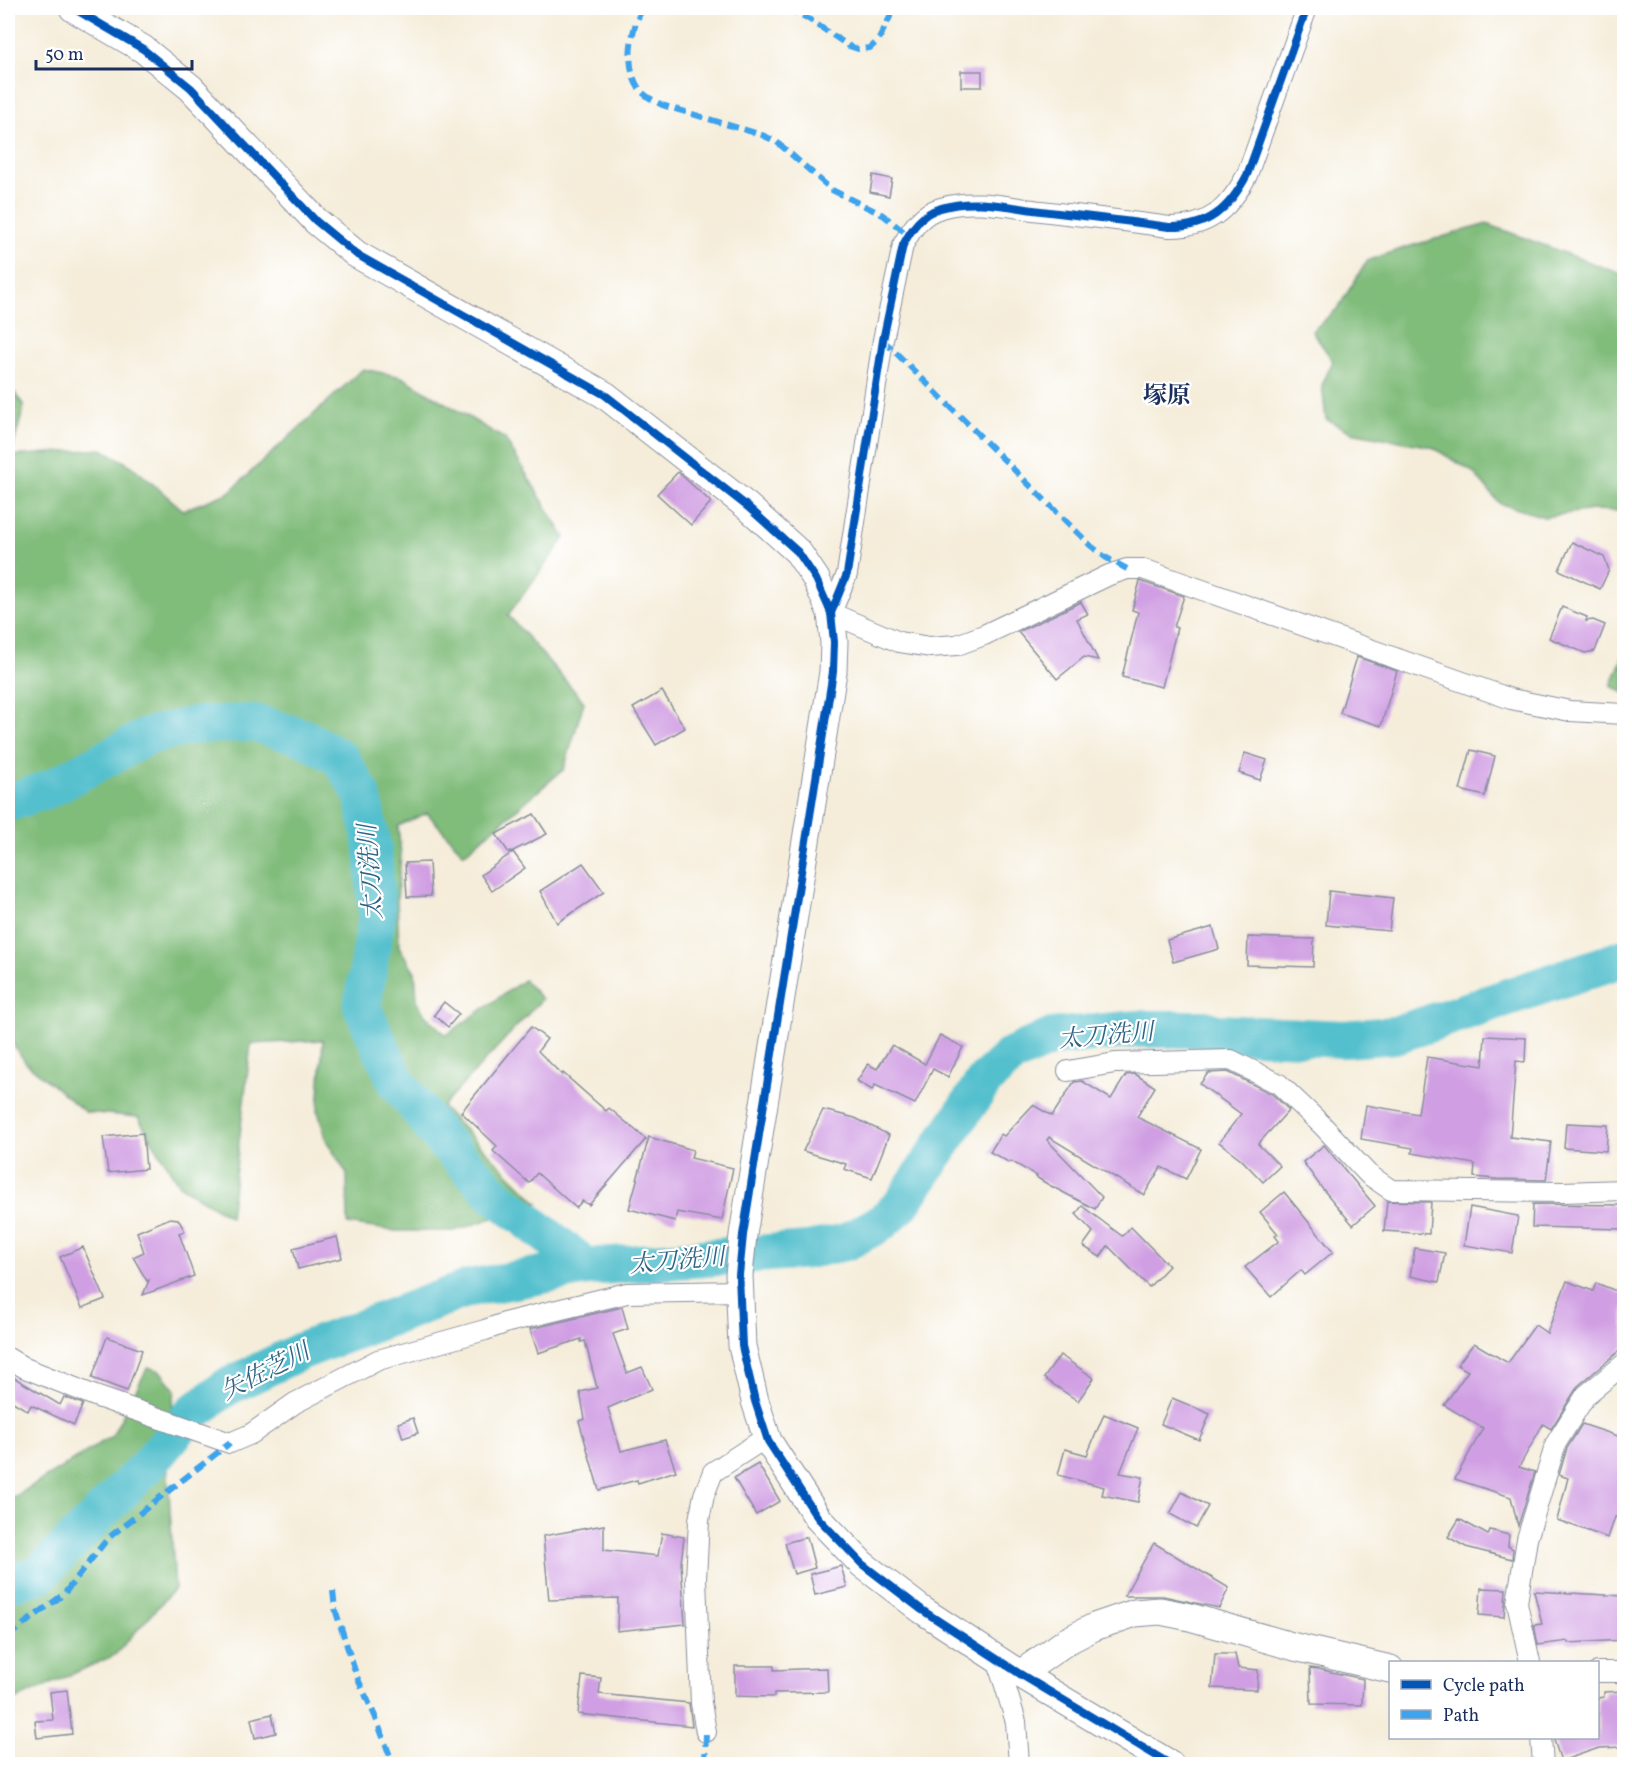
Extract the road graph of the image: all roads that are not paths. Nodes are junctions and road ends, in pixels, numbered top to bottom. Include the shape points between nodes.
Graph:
1 (73, 8) edge
2 (1307, 8) edge
3 (831, 613) junction
4 (1624, 714) edge
5 (1068, 1071) dead end
6 (1624, 1191) edge
7 (739, 1283) junction
8 (8, 1358) edge
9 (1624, 1364) edge
10 (768, 1441) junction
11 (997, 1659) junction
12 (1530, 1661) edge
13 (1389, 1669) edge
14 (1599, 1672) edge
15 (1624, 1672) edge
16 (1020, 1674) junction
17 (706, 1732) dead end
18 (1541, 1739) edge
19 (1019, 1764) edge
20 (1170, 1764) edge
21 (1544, 1764) edge

1 - 3 street via 143,49 191,88 316,221 356,254 605,395 704,471 798,552
2 - 3 street via 1247,176 1238,193 1212,218 1195,225 1169,226 976,203 940,208 910,232 903,245 883,340 847,574
3 - 4 street via 899,642 930,647 957,645 1109,576 1127,569 1143,569 1511,699 1570,711
3 - 7 street via 833,672 743,1235
5 - 6 street via 1115,1063 1231,1060 1279,1084 1368,1174 1391,1190
7 - 8 street via 627,1293 378,1360 295,1403 251,1434 230,1443 156,1419
7 - 10 street via 742,1346
9 - 12 street via 1586,1395 1556,1443 1527,1539 1517,1603
10 - 11 street via 818,1518 862,1564 922,1610
10 - 17 street via 756,1444 712,1472 704,1495 696,1579 701,1703
11 - 16 street
11 - 19 street via 1016,1722
13 - 16 street via 1160,1611 1135,1613 1094,1627 1066,1641
14 - 15 street
16 - 20 street
18 - 21 street

